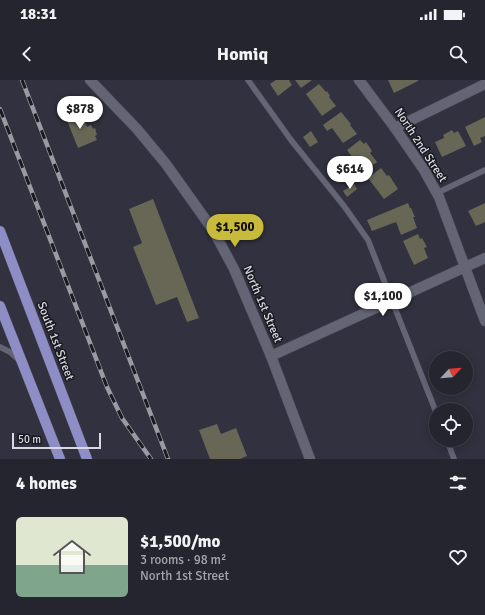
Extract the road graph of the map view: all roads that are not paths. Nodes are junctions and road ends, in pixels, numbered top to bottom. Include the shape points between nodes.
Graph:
1 (90, 80) edge
2 (248, 80) edge
3 (359, 80) edge
4 (485, 84) edge
5 (395, 128) junction
6 (485, 170) edge
7 (437, 193) junction
8 (0, 231) edge
9 (485, 258) edge
10 (465, 268) junction
11 (392, 301) junction
12 (0, 306) edge
13 (485, 320) edge
14 (0, 347) edge
15 (271, 356) junction
16 (23, 363) junction
17 (432, 403) edge
18 (450, 447) edge
19 (60, 459) edge
20 (87, 459) edge
21 (310, 459) edge
22 (454, 459) edge

1 - 15 street, North 1st Street via 137,128 213,230 234,269
2 - 11 lane via 368,240
3 - 5 street, North 2nd Street
4 - 5 street
5 - 7 street, North 2nd Street
6 - 7 lane
7 - 10 street, North 2nd Street
8 - 20 main road, South 1st Street
9 - 10 street
10 - 11 street
10 - 13 street, North 2nd Street
11 - 15 street
11 - 17 lane
12 - 16 main road
14 - 16 lane
15 - 21 street, North 1st Street
16 - 19 main road
18 - 22 lane

